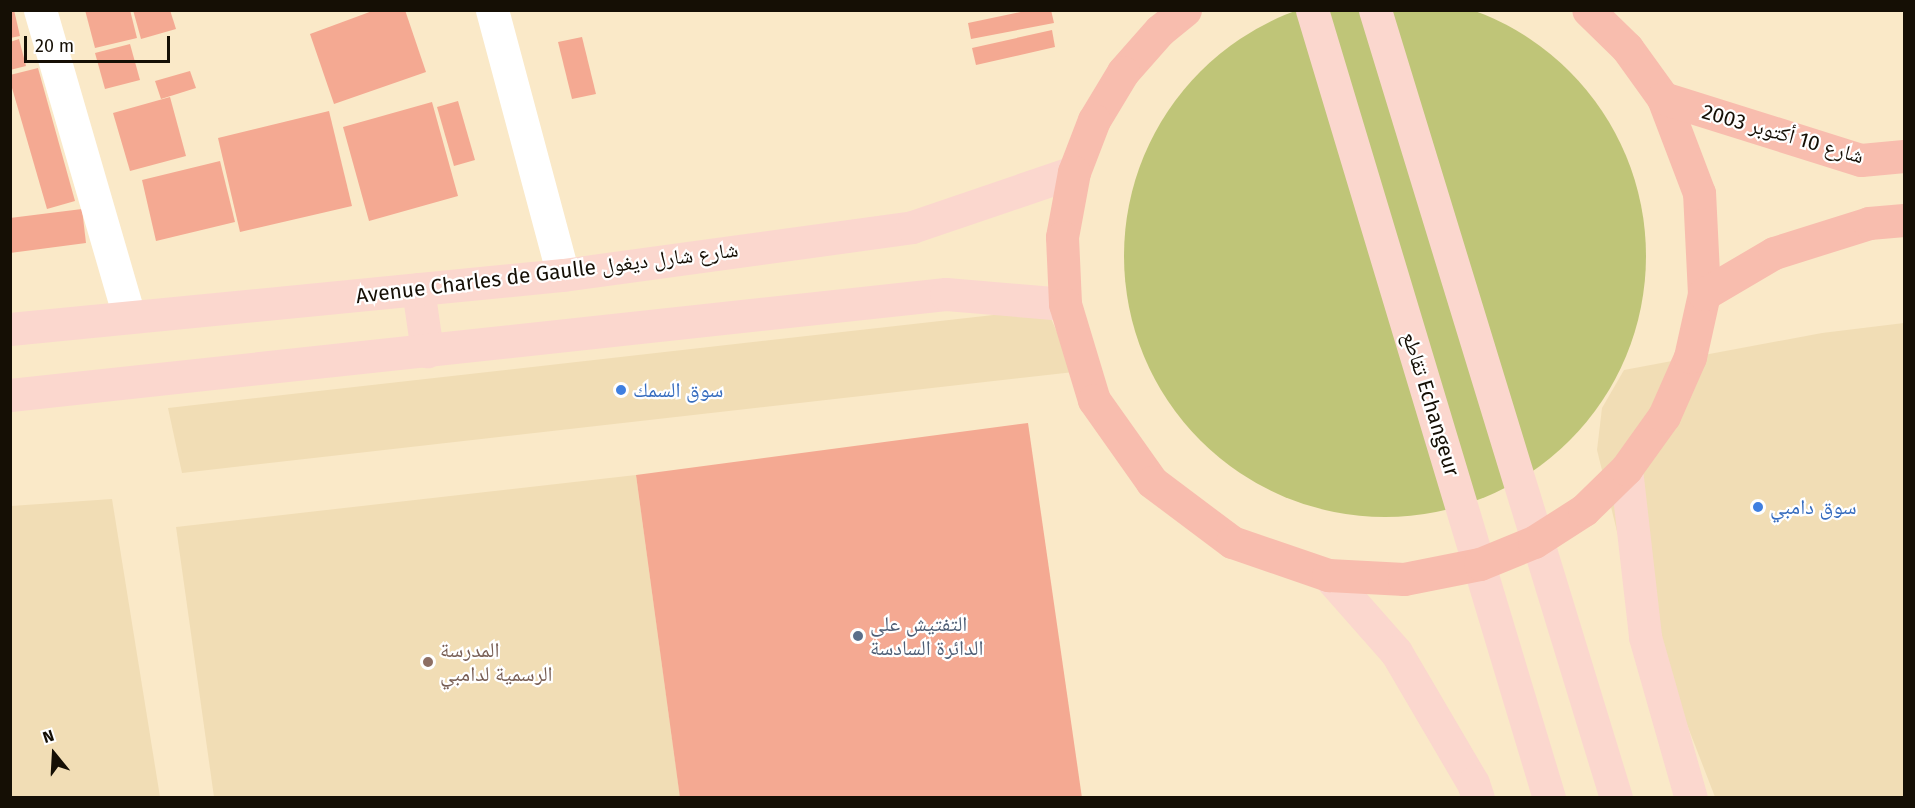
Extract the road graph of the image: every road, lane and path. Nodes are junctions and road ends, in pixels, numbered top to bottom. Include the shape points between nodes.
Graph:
1 (40, 10) edge
2 (492, 10) edge
3 (1185, 10) edge
4 (1312, 10) edge
5 (1375, 10) edge
6 (1587, 10) edge
7 (1161, 20) edge
8 (1663, 98) junction
9 (1905, 156) edge
10 (1074, 172) junction
11 (1905, 220) edge
12 (563, 275) junction
13 (418, 289) junction
14 (1704, 294) junction
15 (1065, 304) junction
16 (129, 316) junction
17 (10, 329) edge
18 (427, 351) junction
19 (10, 395) edge
20 (1626, 469) junction
21 (1328, 575) junction
22 (1478, 798) edge
23 (1549, 798) edge
24 (1616, 798) edge
25 (1691, 798) edge

1 - 16 street
2 - 12 street
3 - 7 highway
4 - 23 main road, تقاطع Echangeur
5 - 24 main road
6 - 8 highway via 1627,48
7 - 10 highway via 1094,120
8 - 9 highway, شارع 10 أكتوبر 2003 via 1861,160
8 - 14 highway via 1699,193
10 - 12 main road, Avenue Charles de Gaulle شارع شارل ديغول via 912,227
10 - 15 highway via 1062,237
11 - 14 highway via 1869,223 1774,253
12 - 13 main road, Avenue Charles de Gaulle شارع شارل ديغول
13 - 16 main road, Avenue Charles de Gaulle شارع شارل ديغول
13 - 18 main road
14 - 20 highway via 1690,357 1664,416
15 - 18 main road via 946,294
15 - 21 highway via 1094,400 1152,482 1232,542
16 - 17 main road, Avenue Charles de Gaulle شارع شارل ديغول
18 - 19 main road
20 - 21 highway via 1584,510 1534,542 1480,564 1404,579
20 - 25 main road via 1645,637
21 - 22 main road via 1396,652

